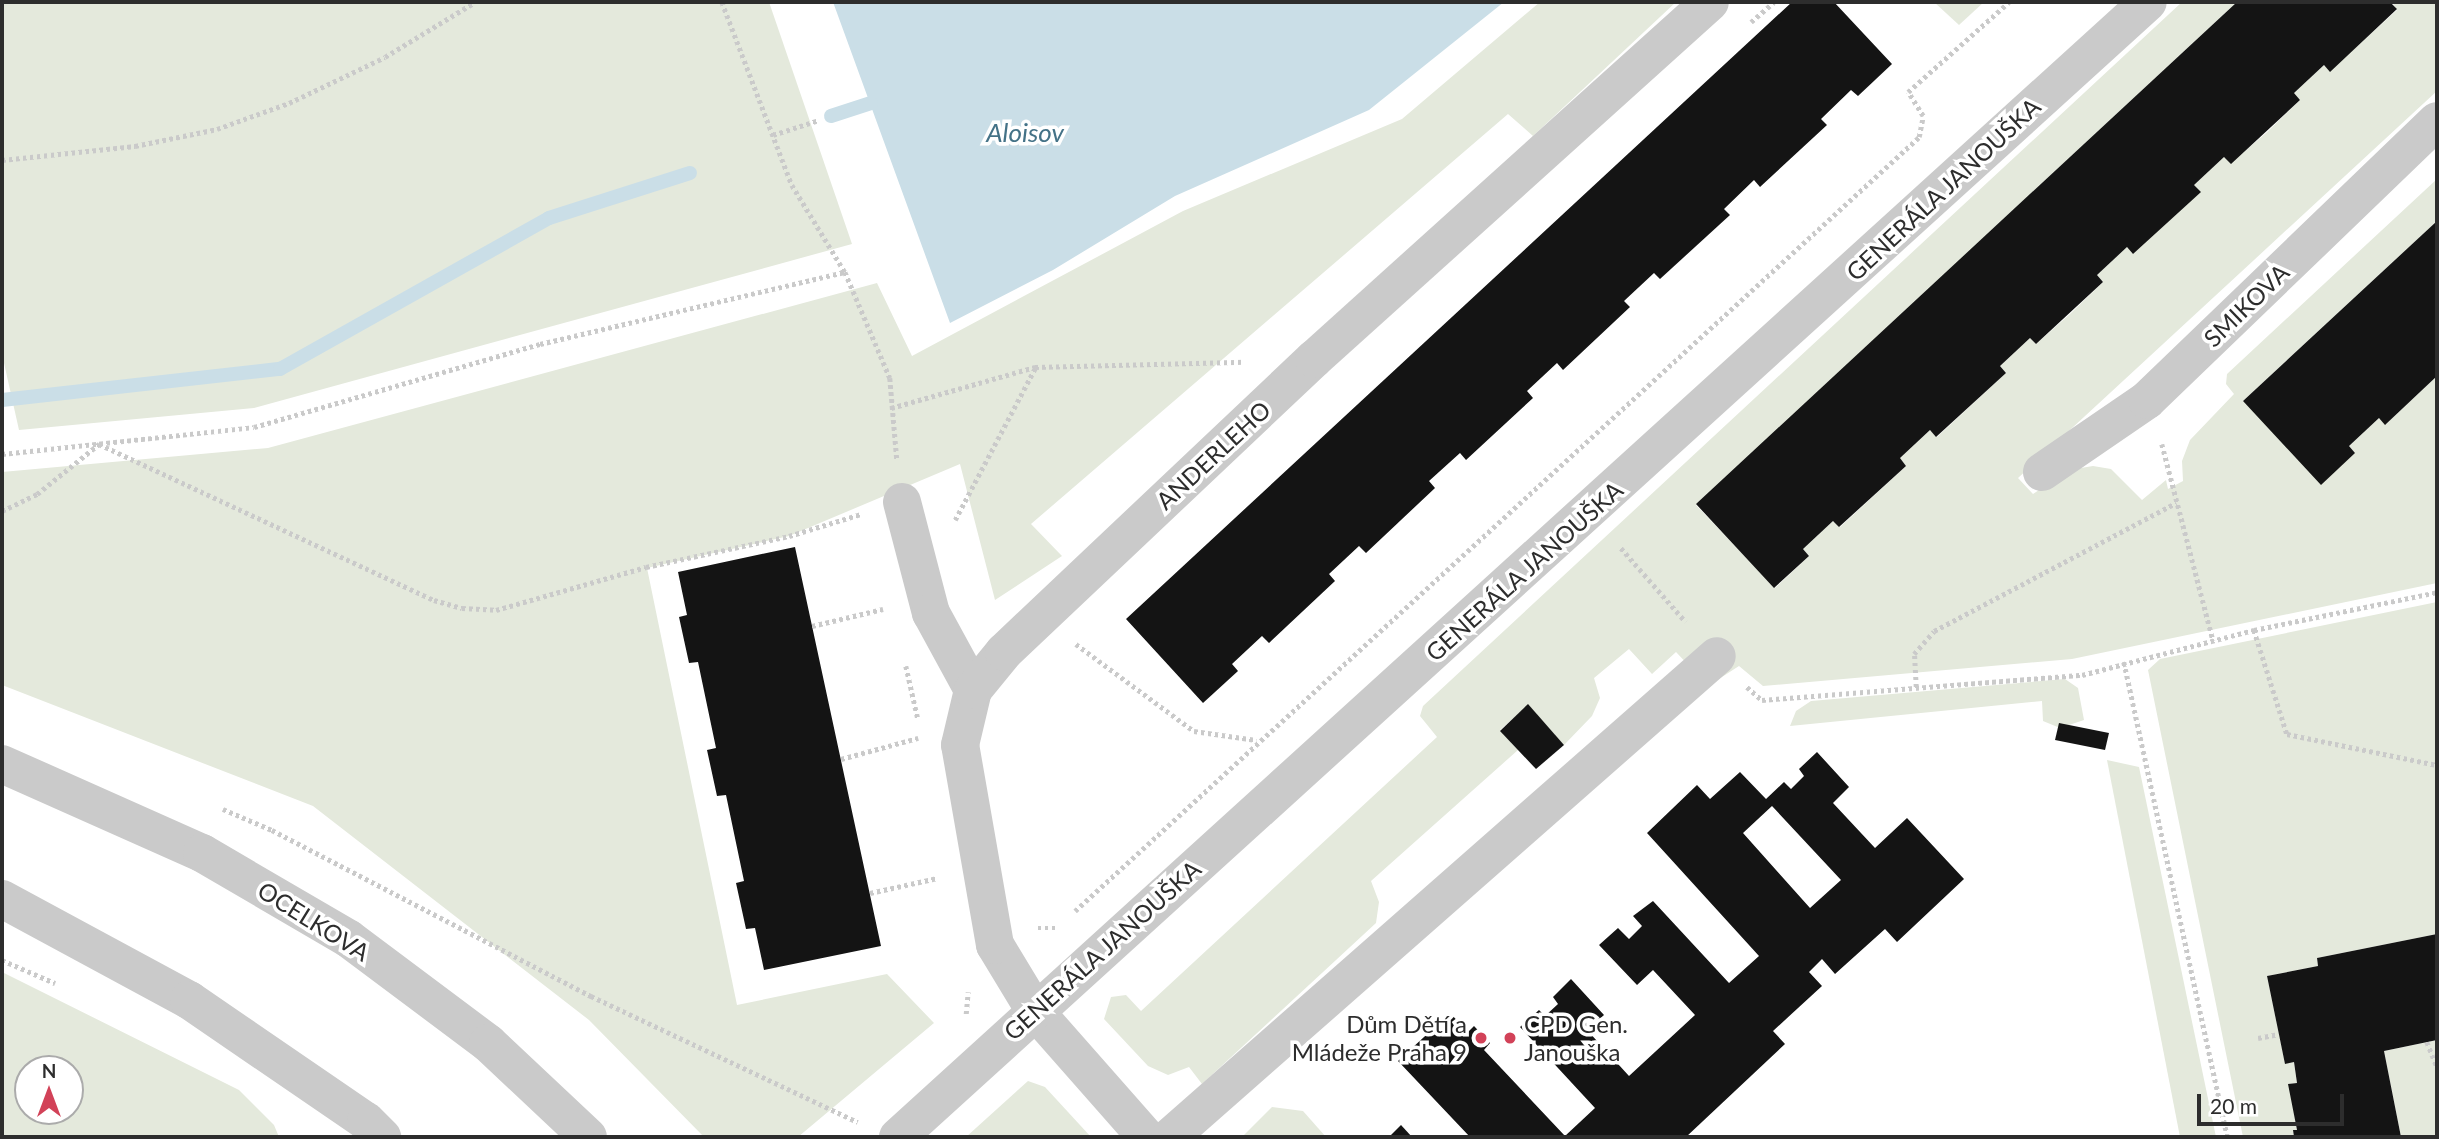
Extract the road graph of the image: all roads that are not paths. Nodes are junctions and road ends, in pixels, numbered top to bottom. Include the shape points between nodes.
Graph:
1 (1710, 2) edge
2 (2148, 2) edge
3 (2437, 121) edge
4 (2042, 472) dead end
5 (902, 502) road end
6 (1717, 656) road end
7 (972, 690) junction
8 (2, 764) edge
9 (2, 899) edge
10 (1035, 1011) junction
11 (382, 1137) edge
12 (589, 1137) edge
13 (898, 1137) edge
14 (1146, 1137) edge
15 (1170, 1137) edge

1 - 7 street, ANDERLEHO via 1314,359 1004,652
2 - 10 street, GENERÁLA JANOUŠKA via 1609,496
3 - 4 street, SMIKOVA via 2147,400
5 - 7 street via 931,613
6 - 15 street
7 - 10 street, ANDERLEHO via 960,745 995,945
8 - 12 street, OCELKOVA via 202,853 349,939 488,1043
9 - 11 street via 189,1000 366,1121
10 - 13 street, GENERÁLA JANOUŠKA
10 - 14 street, ANDERLEHO

